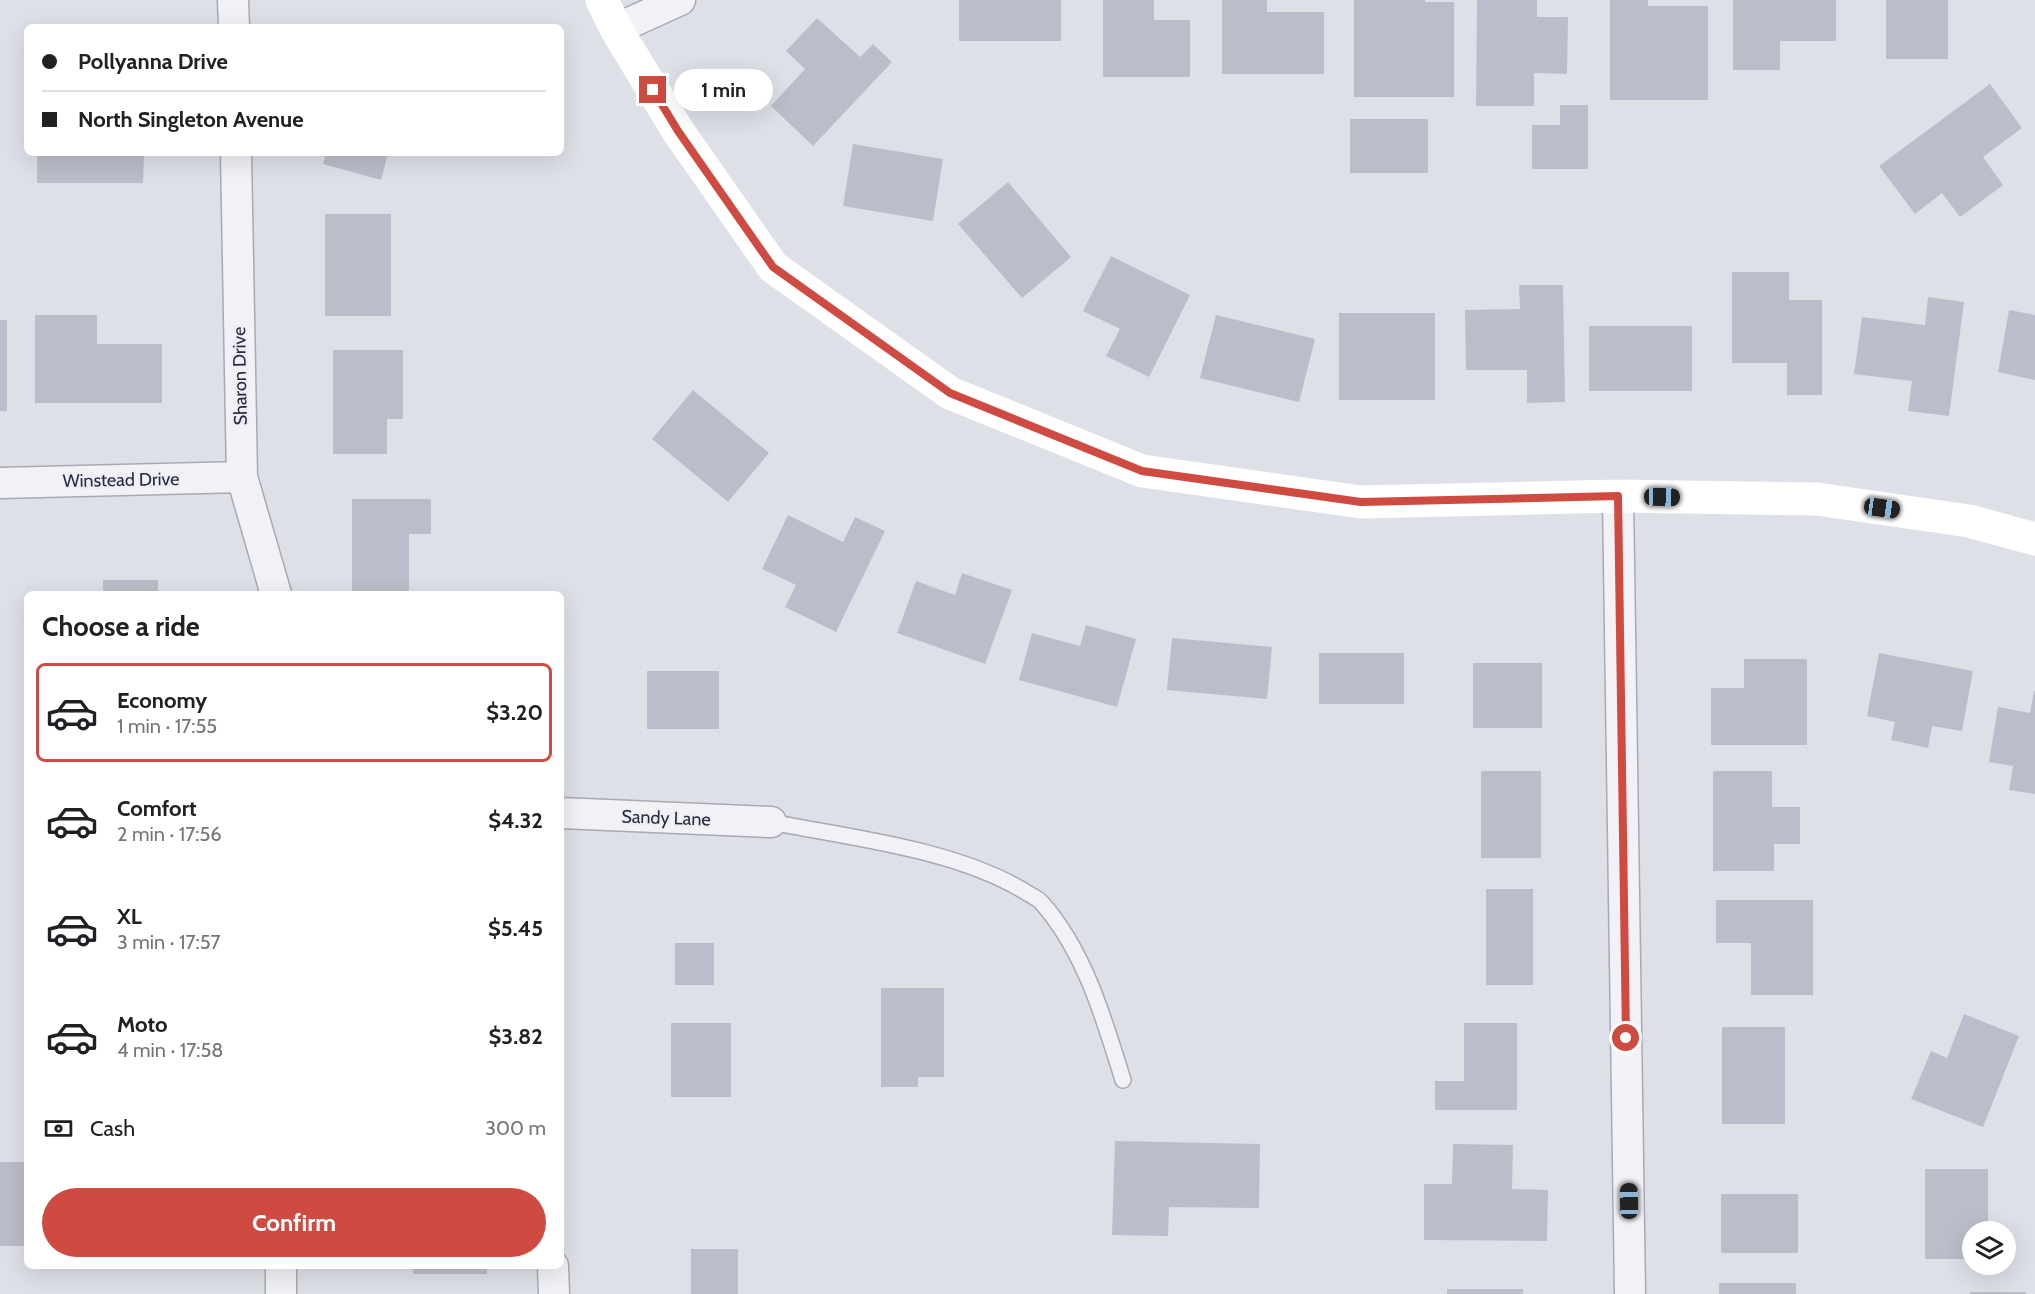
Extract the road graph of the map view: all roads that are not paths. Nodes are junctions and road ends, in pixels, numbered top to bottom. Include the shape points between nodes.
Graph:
1 (233, 0) edge
2 (602, 0) edge
3 (680, 0) edge
4 (234, 24) edge
5 (616, 29) junction
6 (236, 156) edge
7 (242, 477) junction
8 (0, 483) edge
9 (1618, 496) junction
10 (2035, 539) edge
11 (275, 591) edge
12 (564, 813) edge
13 (771, 822) joint
14 (1123, 1080) dead end
15 (281, 1269) edge
16 (553, 1269) edge
17 (280, 1294) edge
18 (554, 1294) edge
19 (1630, 1294) edge

1 - 4 street
2 - 5 street
3 - 5 street
5 - 9 street via 678,131 773,267 950,393 1142,471 1361,502
6 - 7 street, Sharon Drive
7 - 8 street, Winstead Drive
7 - 11 street, Sharon Drive
9 - 10 street via 1817,499 1969,521
9 - 19 street
12 - 13 street, Sandy Lane
13 - 14 lane via 911,849 967,865 1005,880 1041,902 1066,937 1087,977
15 - 17 street
16 - 18 street

